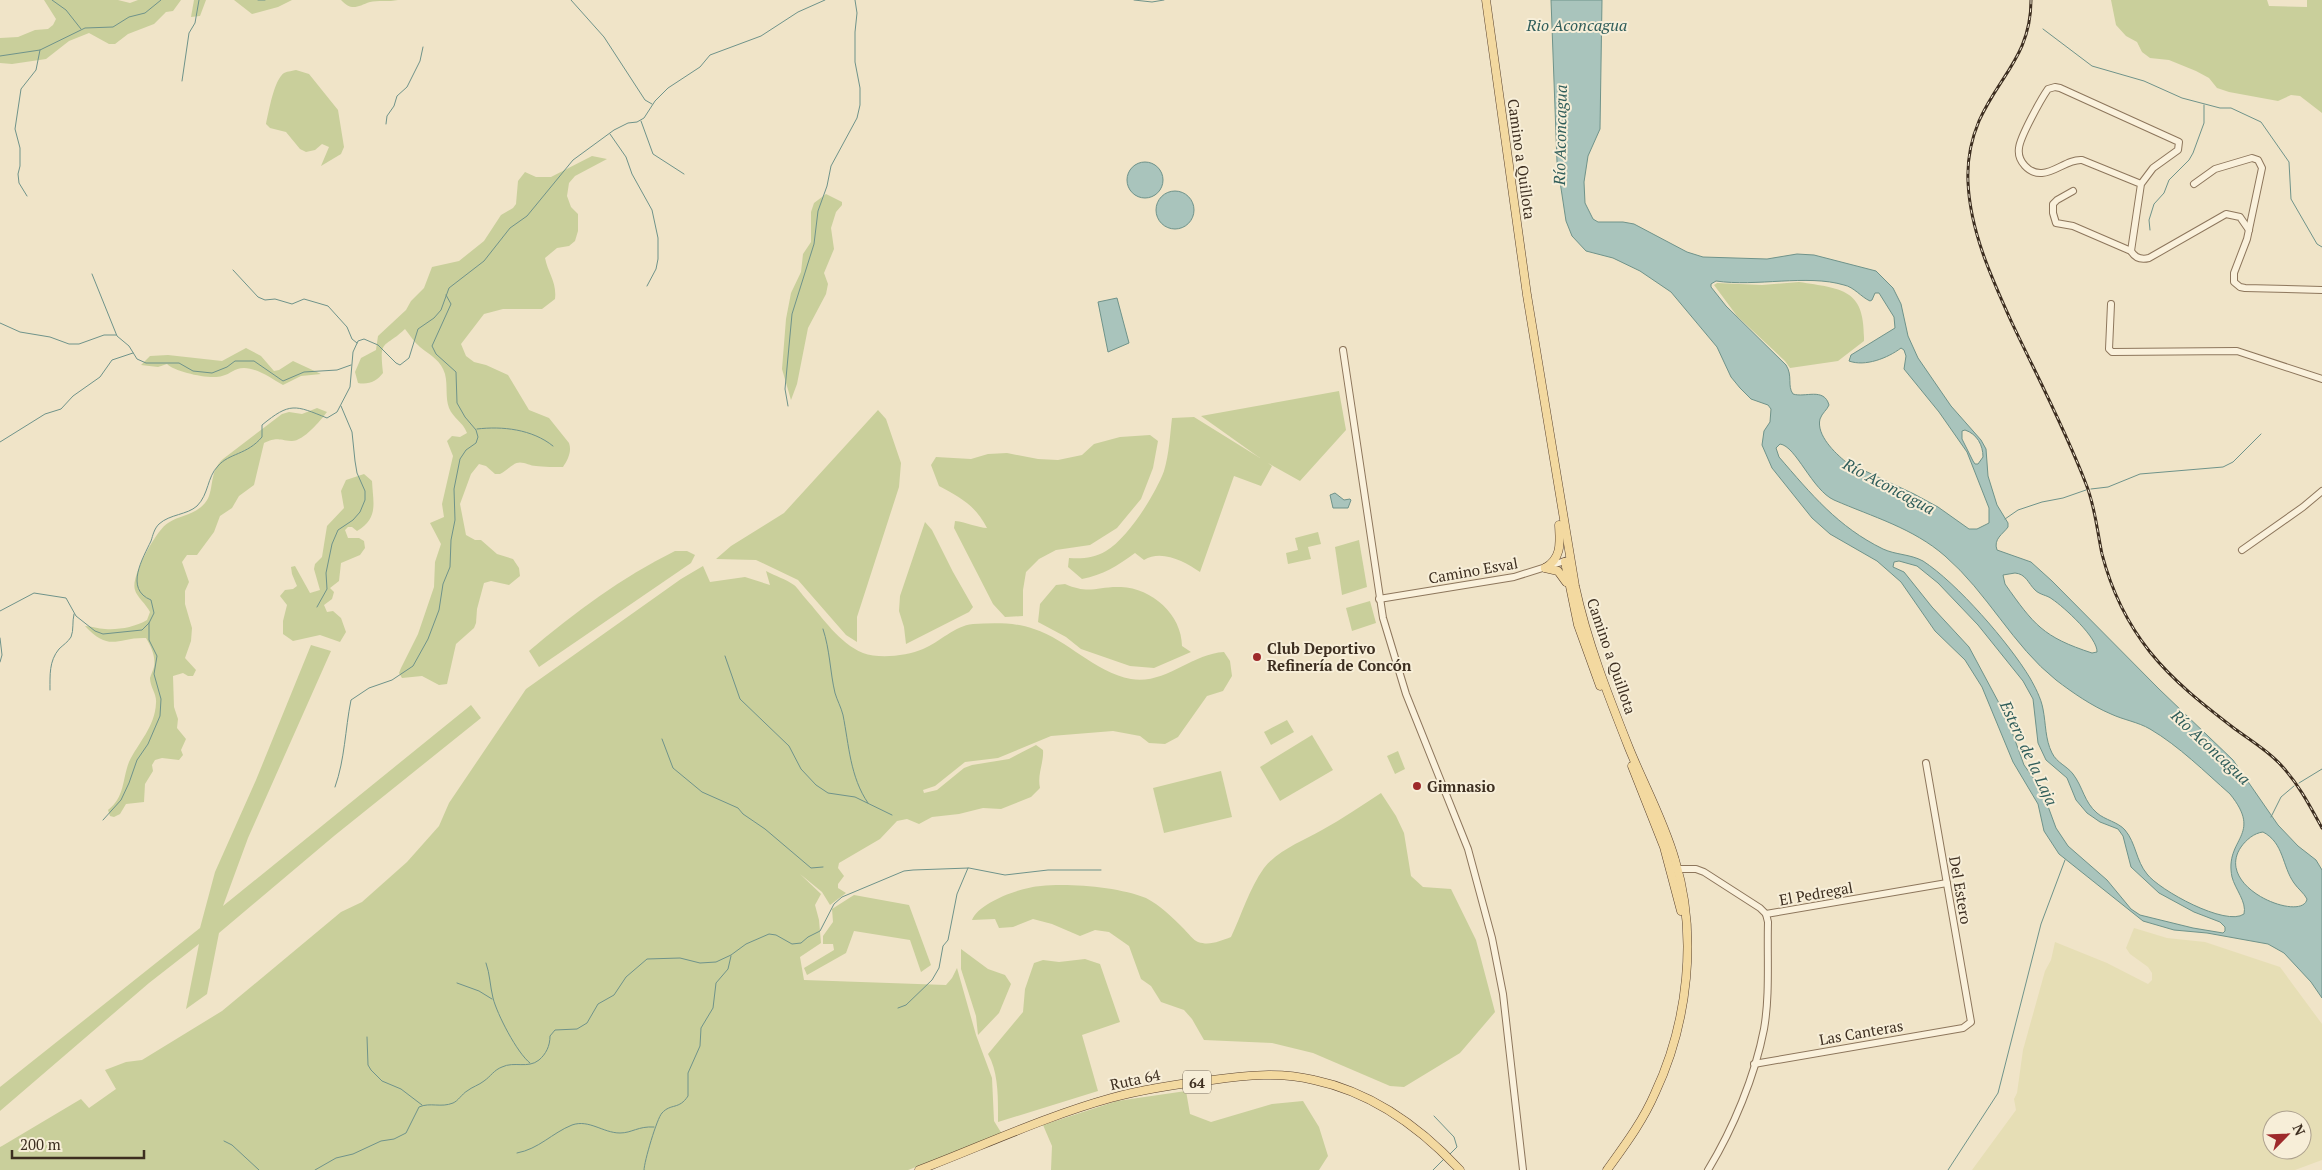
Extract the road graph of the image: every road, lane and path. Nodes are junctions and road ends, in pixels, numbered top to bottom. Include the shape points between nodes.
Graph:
1 (1486, 0) edge
2 (2141, 184) junction
3 (2194, 184) dead end
4 (2073, 192) dead end
5 (2248, 230) junction
6 (2131, 251) junction
7 (2322, 290) edge
8 (2111, 304) dead end
9 (1532, 322) junction
10 (1343, 350) dead end
11 (2322, 379) edge
12 (2322, 491) edge
13 (1559, 525) junction
14 (2242, 550) dead end
15 (1568, 560) junction
16 (1545, 568) junction
17 (1571, 596) junction
18 (1379, 599) junction
19 (1926, 763) dead end
20 (1675, 869) junction
21 (1947, 883) junction
22 (1766, 914) junction
23 (1971, 1022) joint
24 (1754, 1064) junction
25 (919, 1170) edge
26 (1460, 1170) edge
27 (1523, 1170) edge
28 (1608, 1170) edge
29 (1708, 1170) edge

1 - 9 main road, Camino a Quillota
2 - 2 street via 2082,160 2042,173 2024,165 2019,145 2048,89 2060,88 2178,141 2178,150 2149,171
2 - 6 street
3 - 5 street via 2215,169 2252,158 2258,160 2262,168
4 - 6 street via 2054,202 2056,223 2073,226
5 - 6 street via 2240,216 2226,214 2147,258 2137,258
5 - 7 street via 2233,275 2237,286
8 - 11 street via 2109,349 2112,352 2238,351
9 - 13 main road, Camino a Quillota
9 - 15 main road, Camino a Quillota
10 - 18 street
12 - 14 street
13 - 15 main road, Camino a Quillota
13 - 16 main road via 1559,552
15 - 16 street, Camino Esval
15 - 17 main road, Camino a Quillota
15 - 20 main road, Camino a Quillota via 1592,650 1666,834
16 - 17 main road via 1561,572
16 - 18 street, Camino Esval
17 - 20 main road, Camino a Quillota via 1593,668
18 - 27 street via 1406,694 1459,824 1485,909 1503,994
19 - 21 street, Del Estero
20 - 22 street, El Pedregal via 1704,872
20 - 28 main road, Camino a Quillota via 1686,914 1682,1010 1669,1059 1644,1115
21 - 22 street, El Pedregal
21 - 23 street, Del Estero
22 - 24 street via 1765,1017
23 - 24 street, Las Canteras via 1963,1028
24 - 29 street via 1729,1132
25 - 26 main road, Ruta 64 / 64 via 1110,1098 1197,1081 1273,1075 1314,1080 1367,1099 1420,1132

